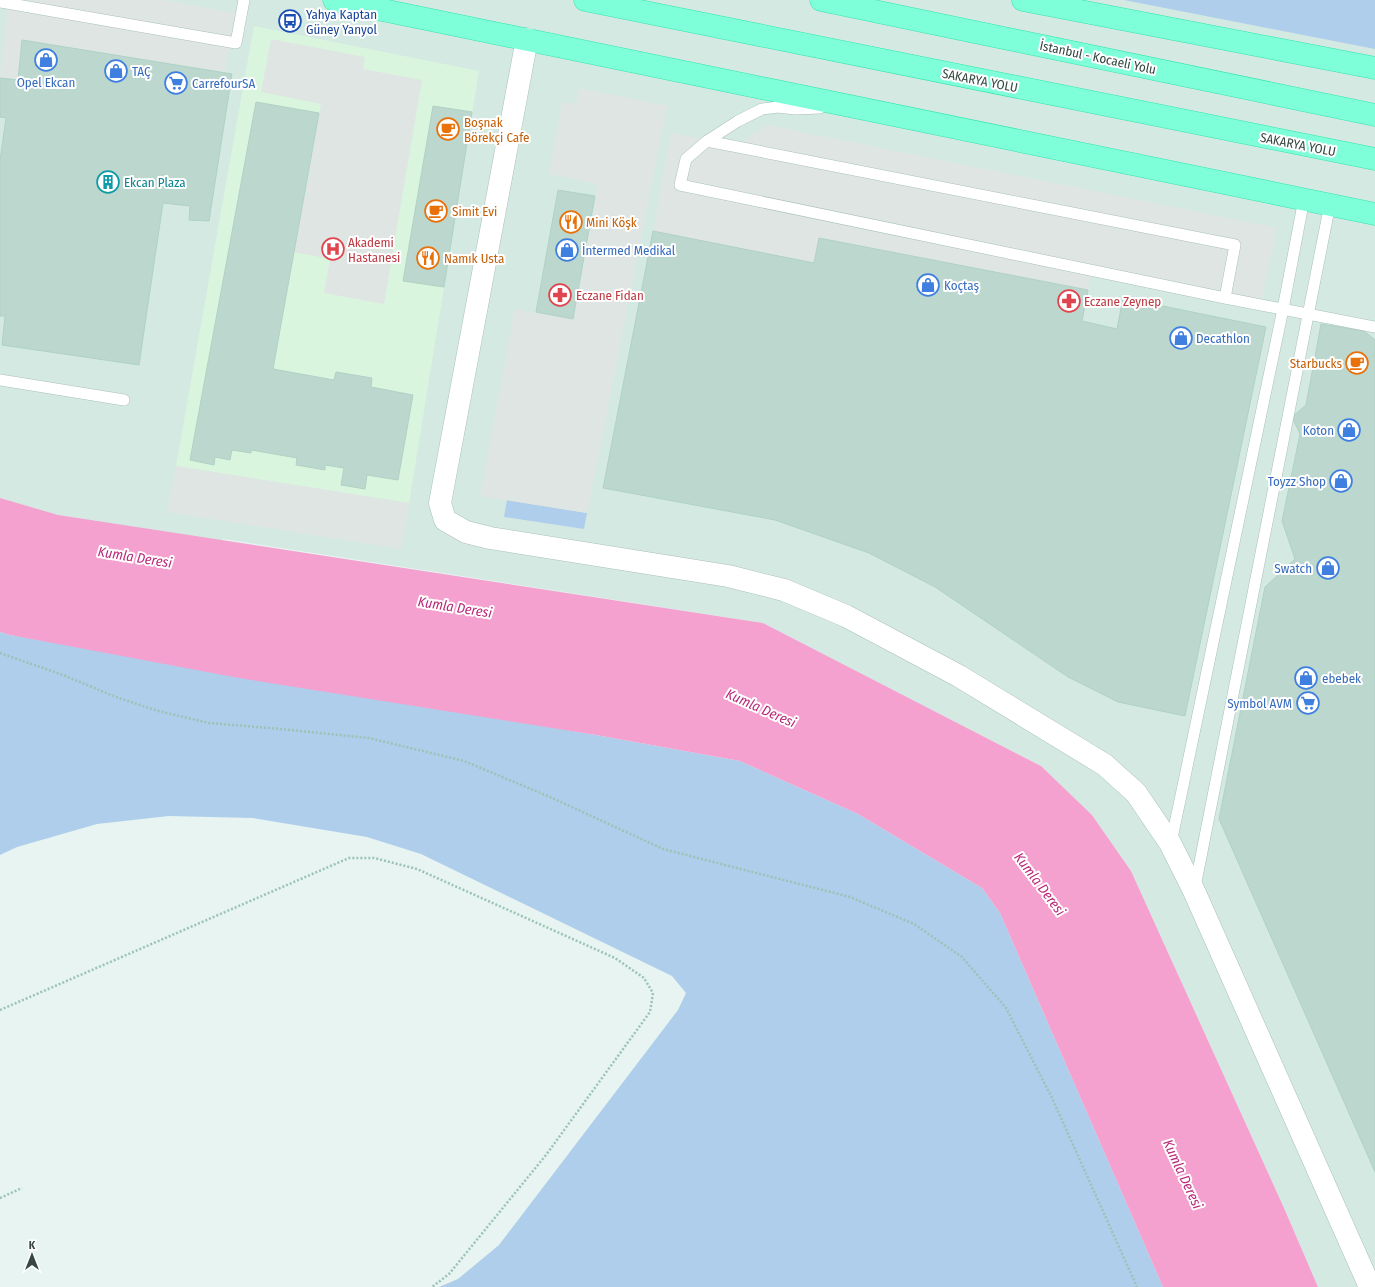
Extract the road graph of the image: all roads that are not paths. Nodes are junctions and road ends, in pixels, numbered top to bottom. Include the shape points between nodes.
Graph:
1 (244, 0) edge
2 (334, 0) edge
3 (585, 0) edge
4 (821, 0) edge
5 (1023, 0) edge
6 (0, 2) edge
7 (528, 40) junction
8 (1375, 68) edge
9 (858, 107) junction
10 (1375, 115) edge
11 (707, 141) junction
12 (1375, 159) edge
13 (1304, 199) junction
14 (1330, 204) junction
15 (1375, 214) edge
16 (1225, 298) junction
17 (1283, 309) junction
18 (1308, 314) junction
19 (1375, 327) edge
20 (0, 380) edge
21 (124, 400) dead end
22 (1170, 843) junction
23 (1194, 891) junction
24 (1370, 1287) edge

1 - 6 lane via 236,43
2 - 7 highway
3 - 12 highway, SAKARYA YOLU
4 - 10 highway, İstanbul - Kocaeli Yolu
5 - 8 highway
7 - 9 highway
7 - 22 street via 440,503 445,520 466,532 490,538 728,576 784,590 846,616 959,676 1105,766 1136,793
9 - 11 lane via 762,109
9 - 13 highway
11 - 16 lane via 1235,245
11 - 16 lane via 686,159 680,185
13 - 14 highway
13 - 17 lane
14 - 15 highway
14 - 18 lane
16 - 17 lane
17 - 18 lane
17 - 22 lane
18 - 19 lane
18 - 23 lane
20 - 21 lane
22 - 23 street
23 - 24 street

